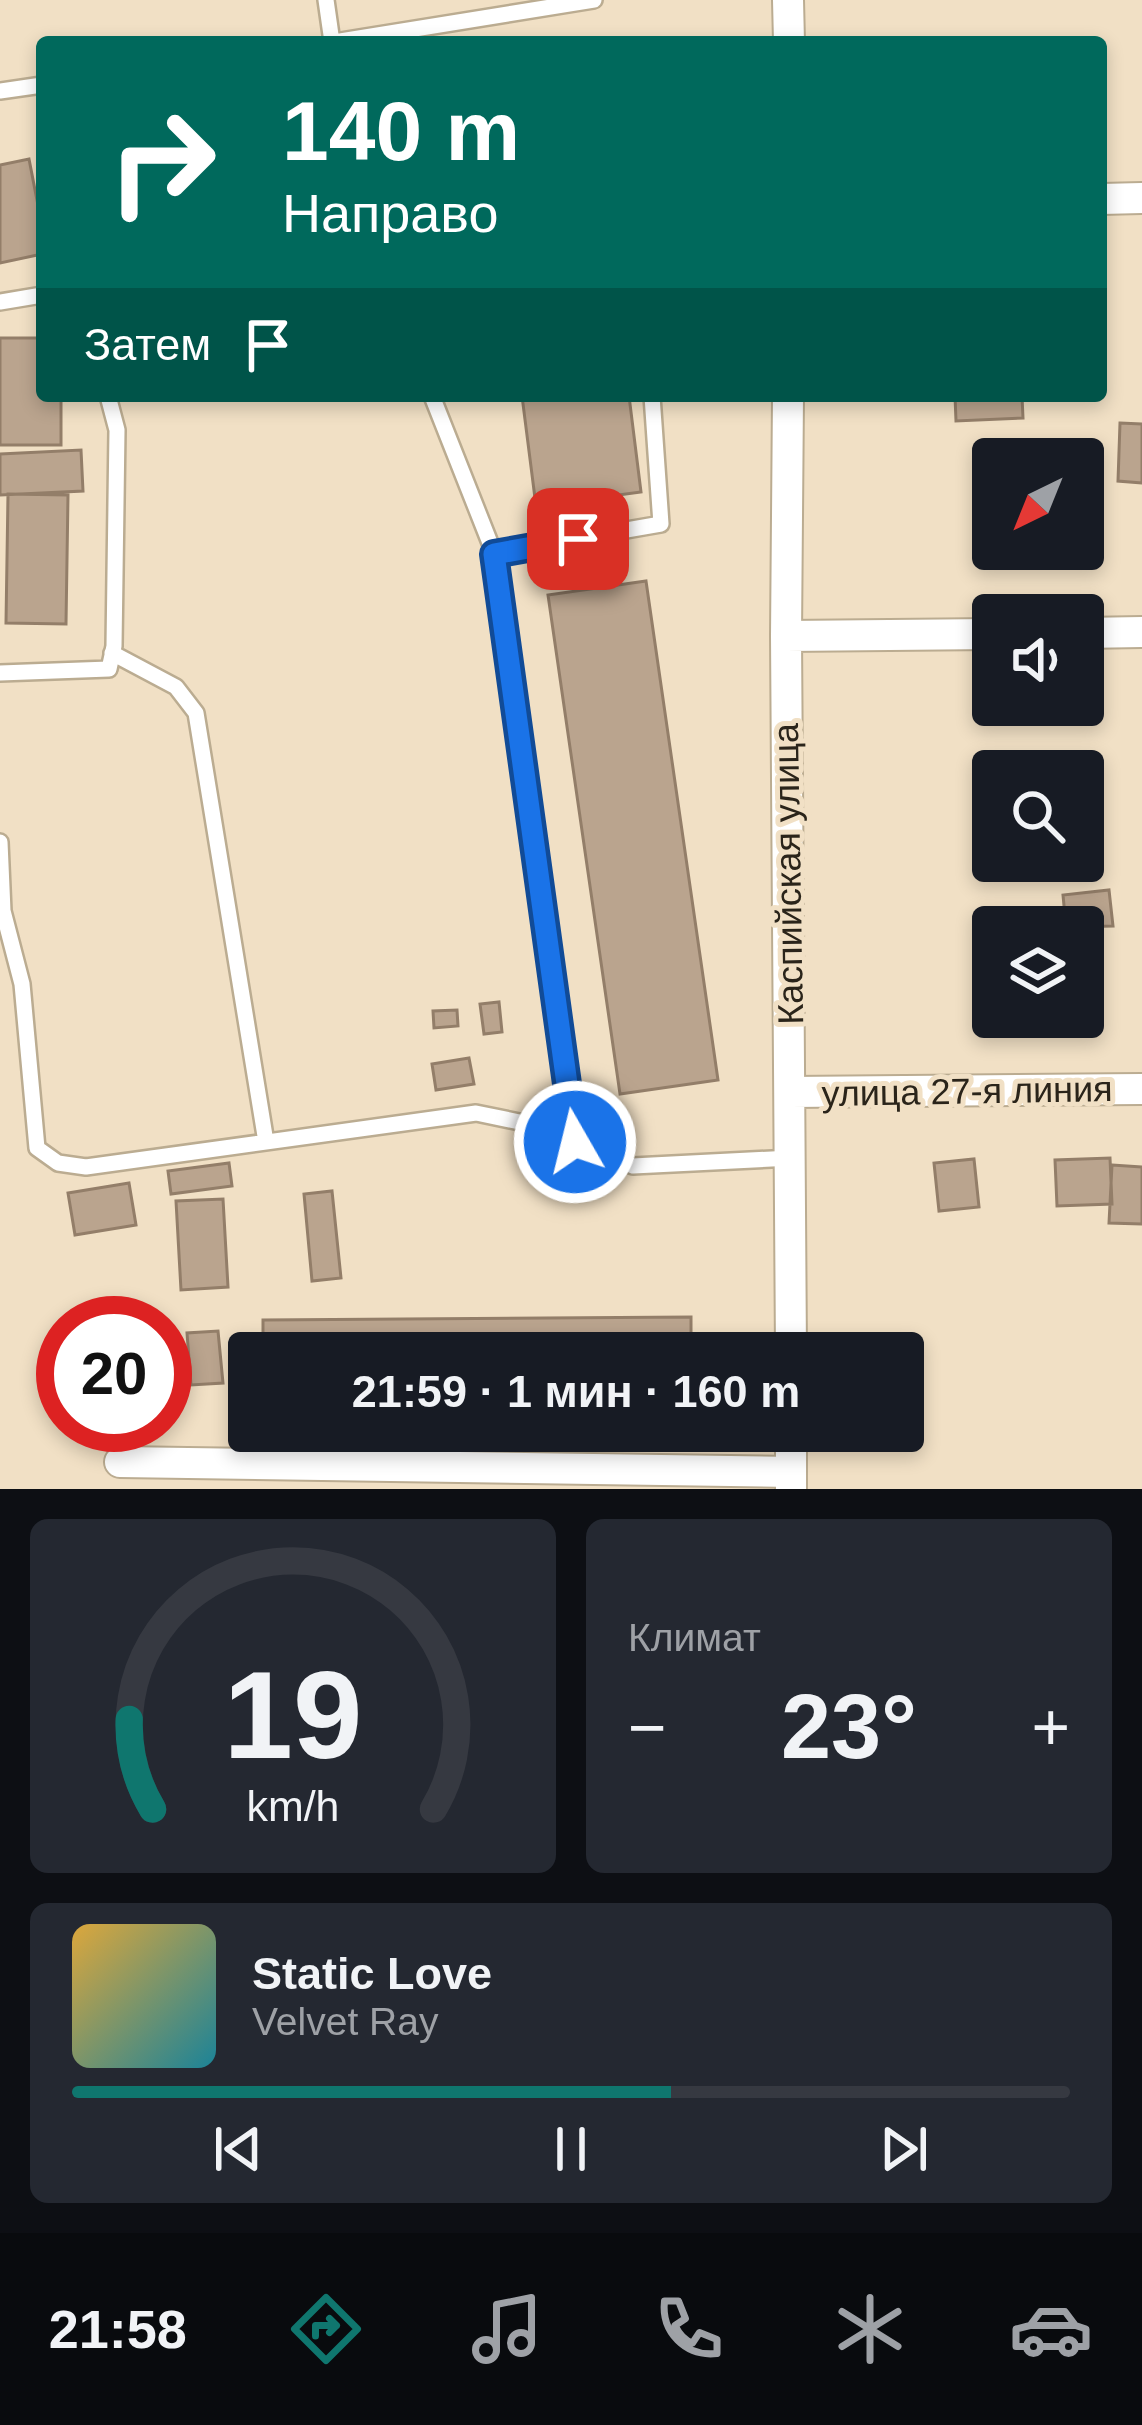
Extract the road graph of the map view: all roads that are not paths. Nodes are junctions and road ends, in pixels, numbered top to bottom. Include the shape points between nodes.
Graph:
1 (326, 0) edge
2 (594, 0) edge
3 (788, 0) edge
4 (332, 36) edge
5 (370, 36) edge
6 (789, 36) edge
7 (36, 86) edge
8 (0, 91) edge
9 (1142, 198) edge
10 (1107, 199) edge
11 (36, 296) edge
12 (0, 302) edge
13 (110, 402) edge
14 (434, 402) edge
15 (652, 402) edge
16 (788, 402) edge
17 (494, 554) junction
18 (1142, 632) edge
19 (1104, 633) edge
20 (972, 634) edge
21 (786, 636) junction
22 (112, 653) junction
23 (0, 673) edge
24 (0, 842) edge
25 (1142, 1089) edge
26 (791, 1092) junction
27 (266, 1142) junction
28 (575, 1142) junction
29 (791, 1158) junction
30 (791, 1332) edge
31 (120, 1462) dead end
32 (791, 1480) edge

1 - 4 lane
2 - 5 lane
3 - 6 street
7 - 8 lane
9 - 10 street
11 - 12 lane
13 - 22 lane via 117,430
14 - 17 lane
15 - 17 lane via 661,524
16 - 21 street, Каспийская улица
17 - 28 lane
18 - 19 street
20 - 21 street
21 - 26 street, Каспийская улица
22 - 23 lane via 109,669
22 - 27 lane via 176,687 196,713
24 - 27 lane via 37,1148 58,1163 86,1167
25 - 26 street, улица 27-я линия
26 - 29 street, Каспийская улица
27 - 28 lane via 476,1113
28 - 29 lane via 633,1166
29 - 30 street, Каспийская улица
31 - 32 street

